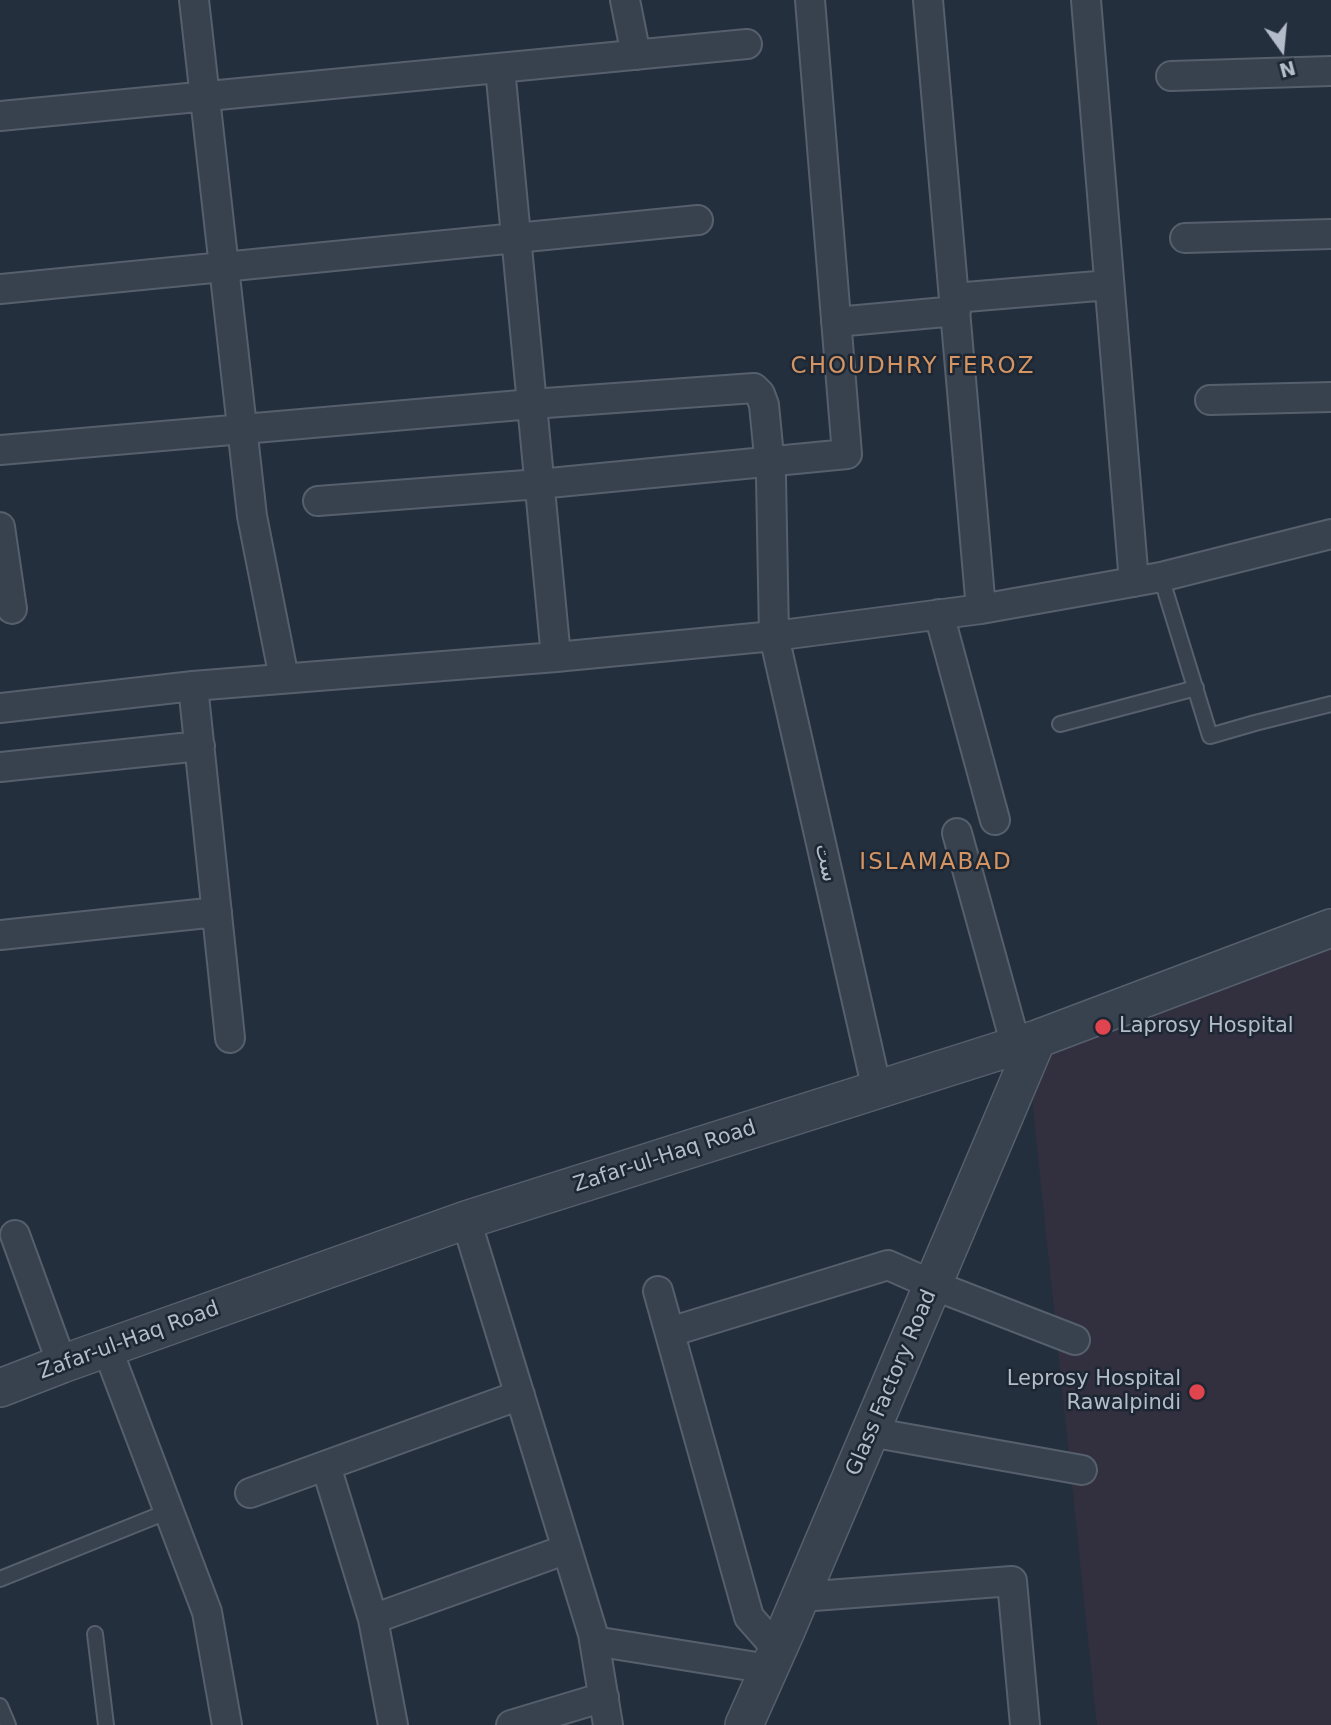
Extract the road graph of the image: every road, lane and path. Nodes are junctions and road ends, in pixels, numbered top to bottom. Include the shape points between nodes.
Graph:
1 (194, 0) edge
2 (625, 0) edge
3 (810, 0) edge
4 (928, 0) edge
5 (1086, 0) edge
6 (747, 44) dead end
7 (636, 55) junction
8 (500, 68) junction
9 (1331, 71) edge
10 (1171, 76) dead end
11 (205, 96) junction
12 (0, 116) edge
13 (698, 220) dead end
14 (1331, 234) edge
15 (516, 237) junction
16 (1185, 238) dead end
17 (224, 267) junction
18 (1110, 285) junction
19 (0, 289) edge
20 (955, 305) junction
21 (836, 322) junction
22 (1331, 397) edge
23 (1210, 400) dead end
24 (532, 404) junction
25 (242, 428) junction
26 (0, 450) edge
27 (770, 462) junction
28 (539, 484) junction
29 (318, 501) dead end
30 (0, 527) edge
31 (1331, 534) edge
32 (1161, 577) junction
33 (1134, 582) junction
34 (12, 609) dead end
35 (981, 609) junction
36 (939, 614) junction
37 (774, 636) junction
38 (555, 657) junction
39 (284, 678) junction
40 (193, 686) junction
41 (1196, 688) junction
42 (1331, 705) edge
43 (0, 708) edge
44 (1060, 724) dead end
45 (200, 746) junction
46 (0, 767) edge
47 (995, 820) dead end
48 (957, 833) dead end
49 (217, 912) junction
50 (1331, 928) edge
51 (0, 935) edge
52 (230, 1038) dead end
53 (1026, 1042) junction
54 (877, 1090) junction
55 (466, 1220) junction
56 (15, 1235) dead end
57 (933, 1285) junction
58 (658, 1291) dead end
59 (670, 1332) junction
60 (1075, 1340) dead end
61 (107, 1348) junction
62 (62, 1364) junction
63 (0, 1388) edge
64 (520, 1395) junction
65 (870, 1432) junction
66 (326, 1466) junction
67 (1082, 1470) dead end
68 (250, 1493) dead end
69 (169, 1511) junction
70 (567, 1549) junction
71 (0, 1579) edge
72 (801, 1597) junction
73 (373, 1619) junction
74 (95, 1634) dead end
75 (594, 1641) junction
76 (774, 1659) junction
77 (604, 1697) junction
78 (0, 1706) edge
79 (8, 1725) edge
80 (106, 1725) edge
81 (227, 1725) edge
82 (393, 1725) edge
83 (511, 1725) edge
84 (608, 1725) edge
85 (744, 1725) edge
86 (1025, 1725) edge

1 - 11 street
2 - 7 street
3 - 21 street
4 - 20 street
5 - 18 street
6 - 7 street
7 - 8 street
8 - 11 street
8 - 15 street
9 - 10 street
11 - 12 street
11 - 17 street
13 - 15 street
14 - 16 street
15 - 17 street
15 - 24 street
17 - 19 street
17 - 25 street
18 - 20 street
18 - 33 street
20 - 21 street
20 - 35 street
21 - 27 street via 847,454
22 - 23 street
24 - 25 street
24 - 27 street, ست via 754,388 764,405
24 - 28 street
25 - 26 street
25 - 39 street via 252,516
27 - 28 street
27 - 37 street, ست
28 - 29 street
28 - 38 street
30 - 34 street
31 - 32 street
32 - 33 street
32 - 41 lane
33 - 35 street
35 - 36 street
36 - 37 street
36 - 47 street
37 - 38 street
37 - 54 street, ست
38 - 39 street
39 - 40 street
40 - 43 street
40 - 45 street
41 - 42 lane via 1210,736
41 - 44 lane
45 - 46 street
45 - 49 street
48 - 53 street
49 - 51 street
49 - 52 street
50 - 53 street, Zafar-ul-Haq Road
53 - 54 street, Zafar-ul-Haq Road
53 - 57 street, Glass Factory Road
54 - 55 street, Zafar-ul-Haq Road
55 - 61 street, Zafar-ul-Haq Road
55 - 64 street
56 - 62 street
57 - 59 street via 888,1265
57 - 60 street
57 - 65 street, Glass Factory Road
58 - 59 street
59 - 76 street via 749,1617
61 - 62 street, Zafar-ul-Haq Road
61 - 69 street
62 - 63 street, Zafar-ul-Haq Road
64 - 66 street
64 - 70 street
65 - 67 street
65 - 72 street, Glass Factory Road
66 - 68 street
66 - 73 street
69 - 71 lane
69 - 81 street via 207,1612
70 - 73 street
70 - 75 street
72 - 76 street, Glass Factory Road
72 - 86 street via 1012,1581
73 - 82 street
74 - 80 lane
75 - 76 street
75 - 77 street
76 - 85 street, Glass Factory Road
77 - 83 street
77 - 84 street
78 - 79 lane

